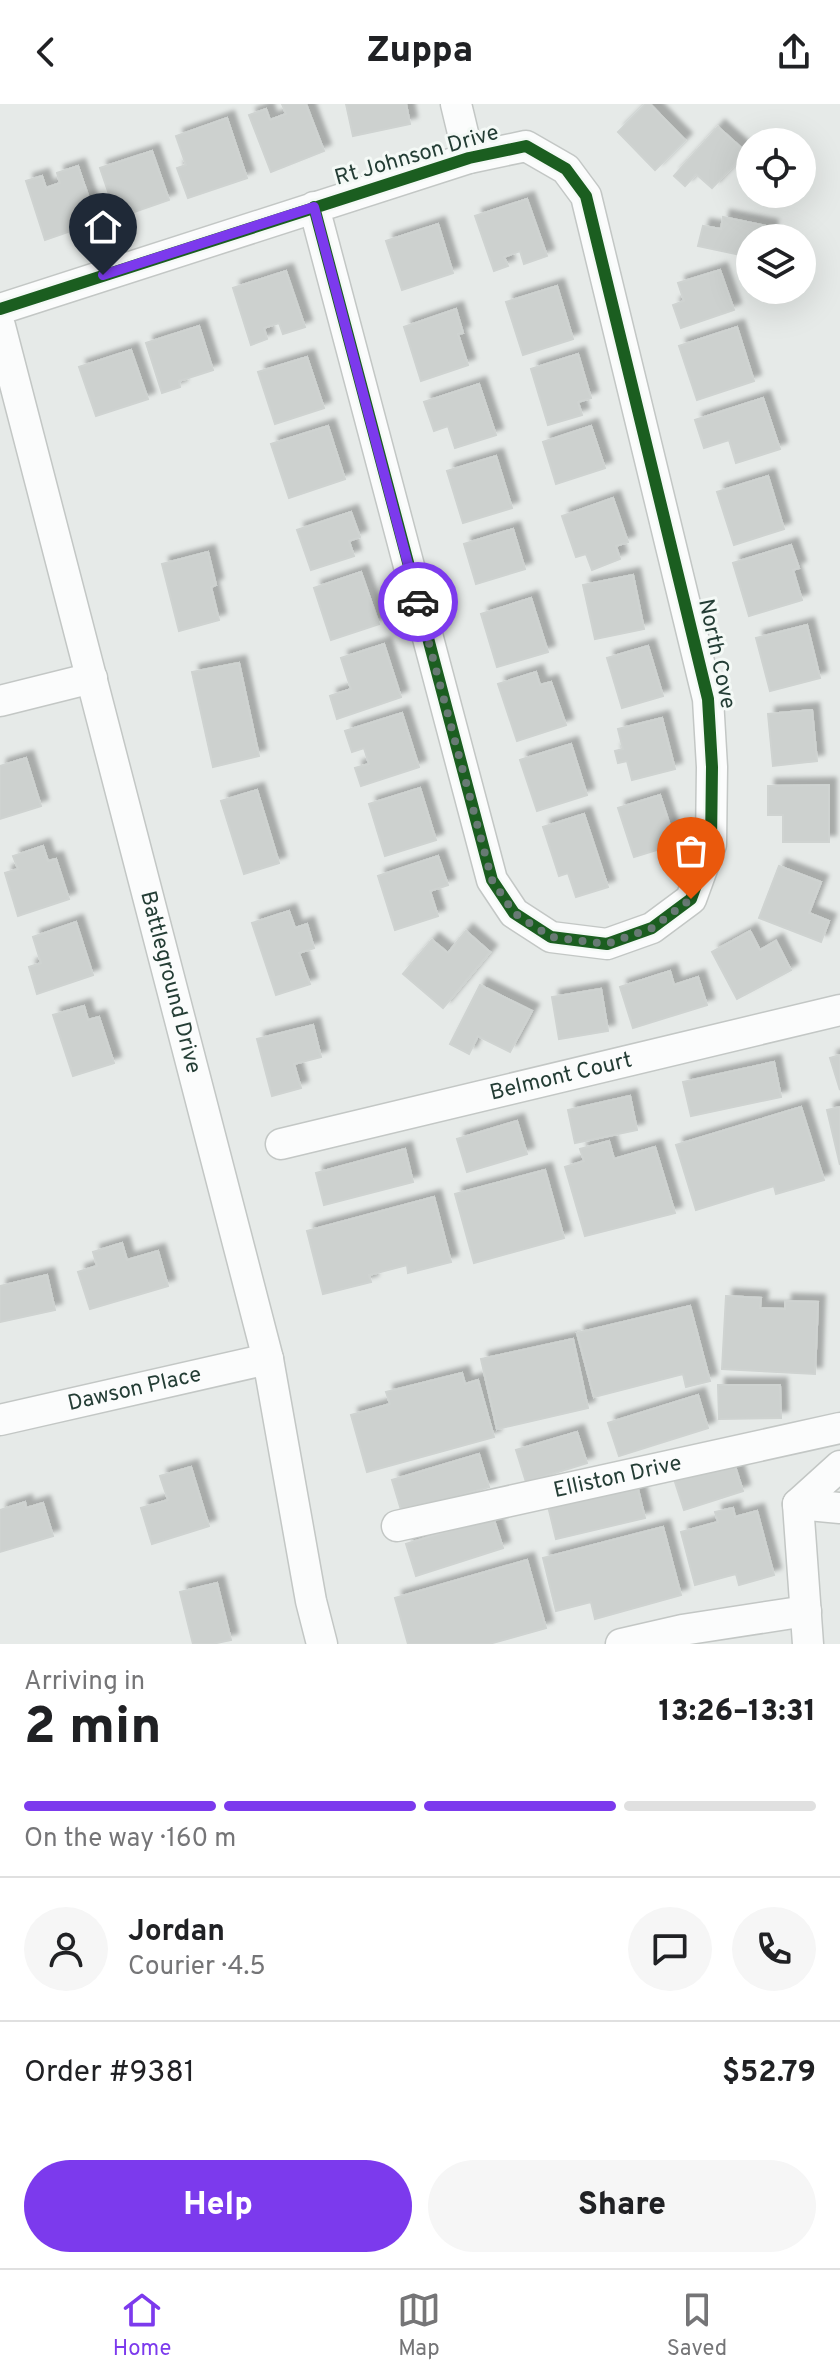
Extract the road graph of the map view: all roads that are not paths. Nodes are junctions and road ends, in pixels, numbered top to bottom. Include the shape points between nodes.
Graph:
1 (456, 104) edge
2 (526, 146) joint
3 (469, 158) junction
4 (314, 207) junction
5 (0, 309) edge
6 (0, 326) edge
7 (92, 678) junction
8 (0, 701) edge
9 (840, 1010) edge
10 (281, 1144) dead end
11 (268, 1359) junction
12 (0, 1420) edge
13 (840, 1428) edge
14 (840, 1466) edge
15 (798, 1504) junction
16 (840, 1508) edge
17 (397, 1526) dead end
18 (806, 1611) junction
19 (322, 1644) edge
20 (621, 1644) edge
21 (808, 1644) edge

1 - 3 street
2 - 3 street, Rt Johnson Drive
2 - 4 street, North Cove via 566,169 586,196 708,699 711,844 691,899 652,928 607,944 551,937 514,913 492,880
3 - 4 street, Rt Johnson Drive
4 - 5 street, Rt Johnson Drive
6 - 7 street, Battleground Drive
7 - 8 street
7 - 11 street, Battleground Drive
9 - 10 street, Belmont Court
11 - 12 street, Dawson Place
11 - 19 street, Battleground Drive
13 - 17 street, Elliston Drive
14 - 15 street
15 - 16 street
15 - 18 street
18 - 20 street
18 - 21 street

